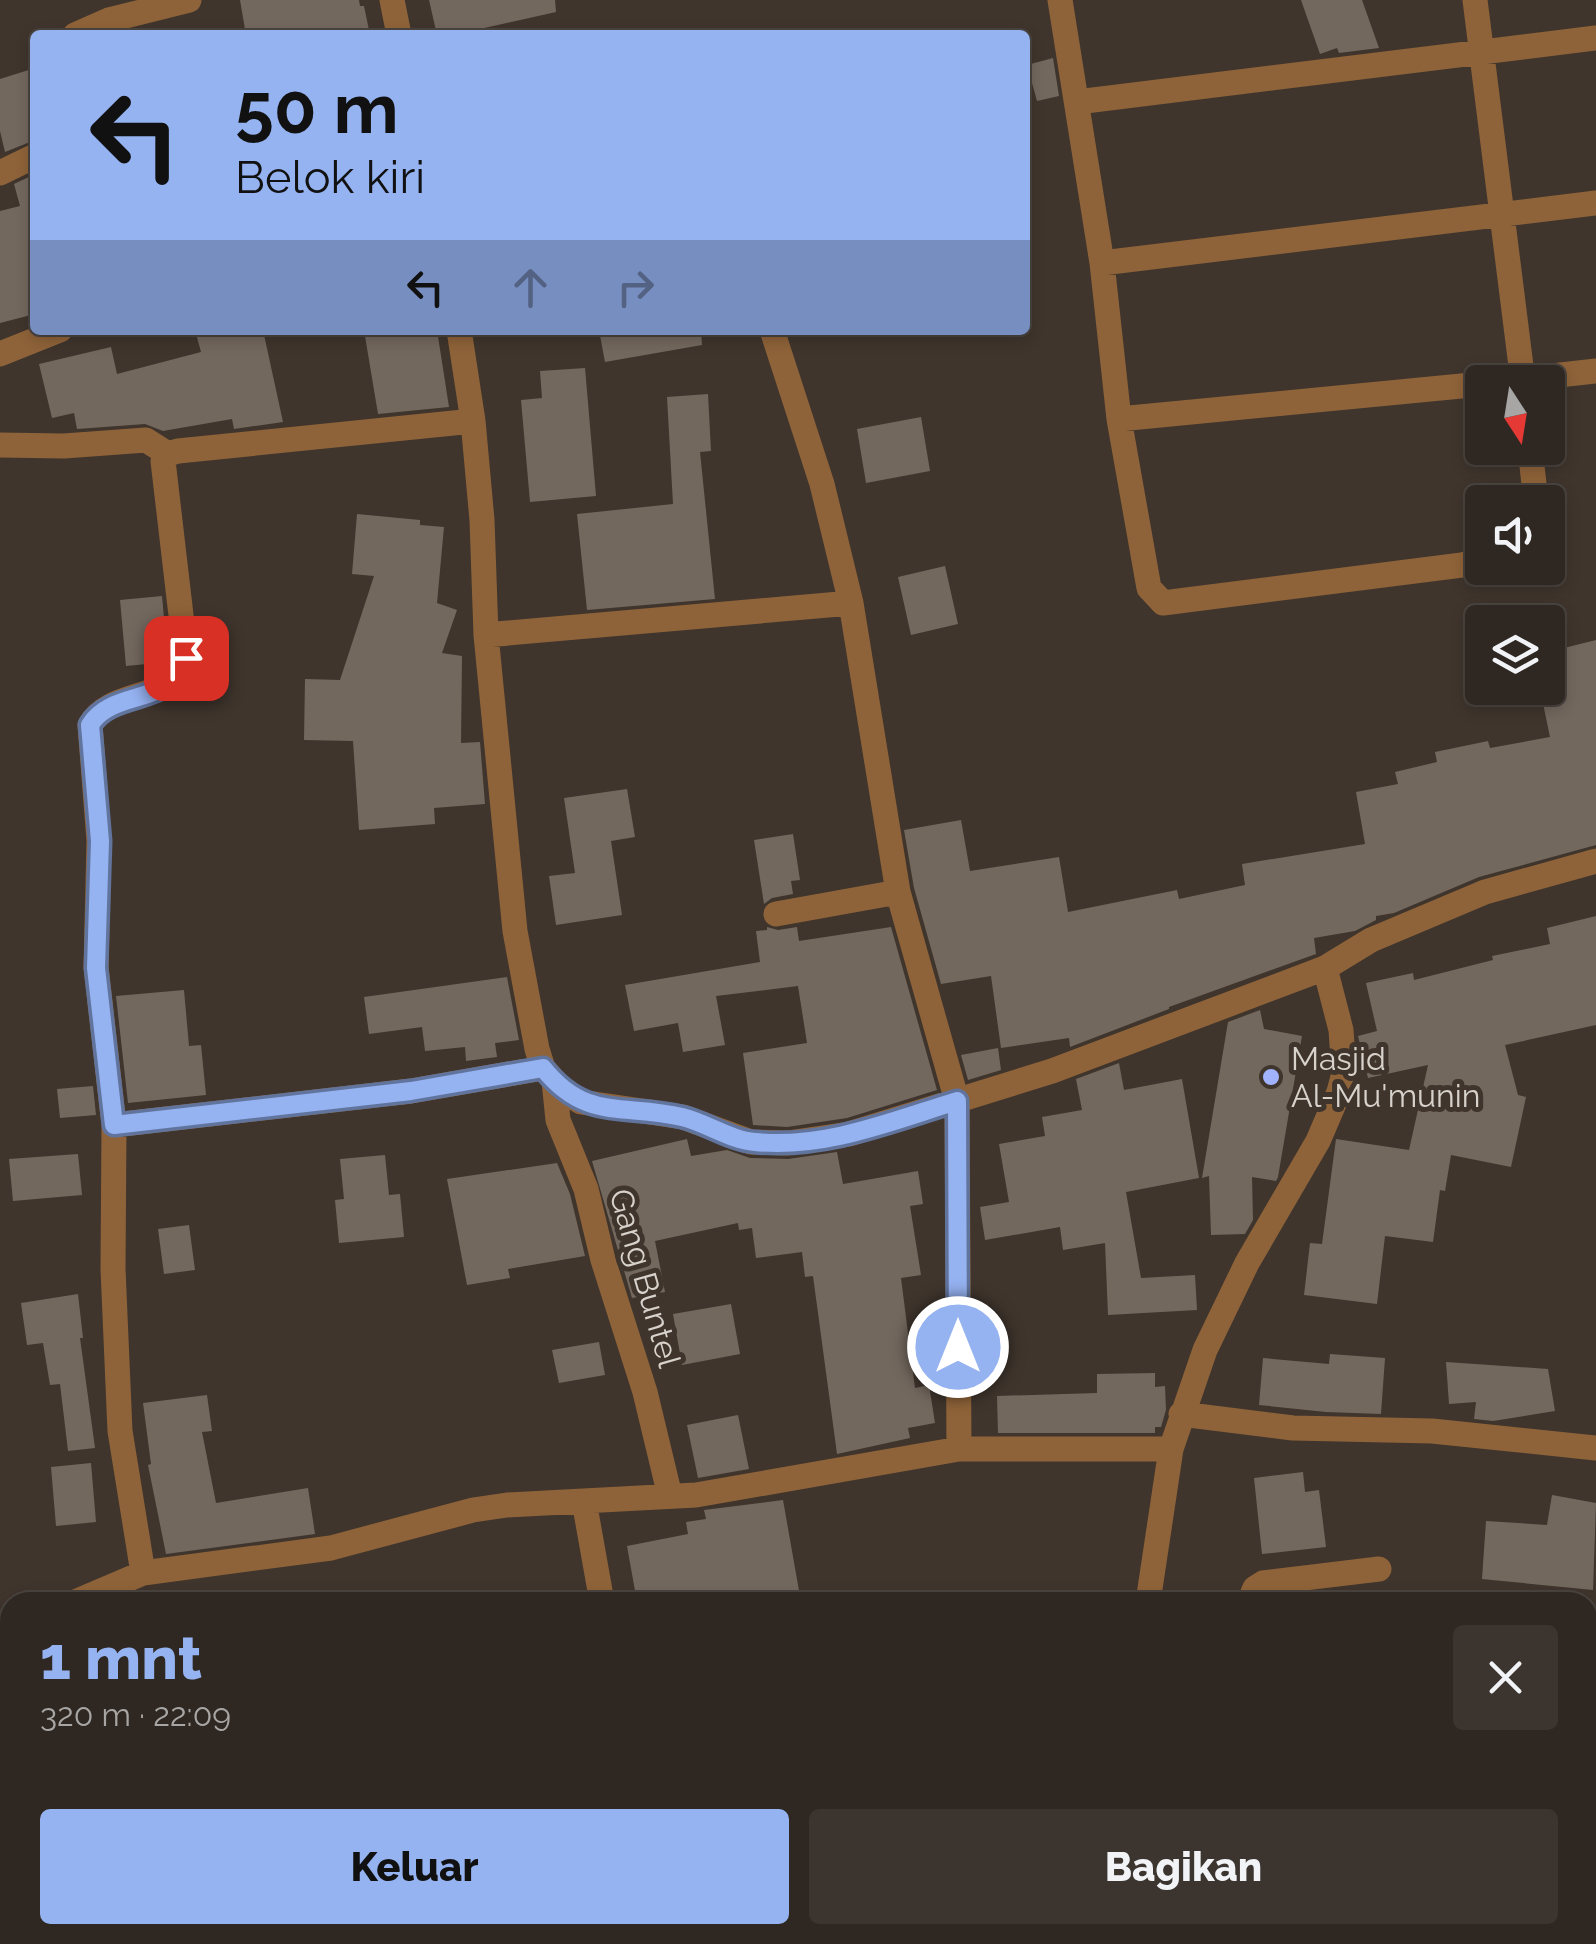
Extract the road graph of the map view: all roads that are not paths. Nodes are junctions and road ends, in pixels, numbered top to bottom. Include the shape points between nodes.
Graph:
1 (189, 0) edge
2 (392, 0) edge
3 (1060, 0) edge
4 (1474, 0) edge
5 (87, 30) edge
6 (399, 30) edge
7 (1596, 38) edge
8 (1483, 54) junction
9 (1077, 102) junction
10 (30, 158) edge
11 (0, 173) edge
12 (1596, 203) edge
13 (1504, 214) junction
14 (1102, 262) junction
15 (48, 335) edge
16 (460, 335) edge
17 (774, 335) edge
18 (0, 354) edge
19 (1521, 365) edge
20 (1596, 371) edge
21 (1565, 375) edge
22 (1465, 386) edge
23 (1119, 419) junction
24 (473, 421) junction
25 (0, 445) edge
26 (168, 454) junction
27 (1465, 565) edge
28 (851, 603) junction
29 (486, 635) junction
30 (1596, 861) edge
31 (898, 892) junction
32 (776, 914) dead end
33 (1325, 968) junction
34 (549, 1075) junction
35 (957, 1101) junction
36 (114, 1125) junction
37 (1181, 1414) junction
38 (1596, 1448) edge
39 (960, 1449) junction
40 (1172, 1449) junction
41 (670, 1496) junction
42 (584, 1501) junction
43 (1378, 1569) dead end
44 (143, 1573) junction
45 (98, 1592) edge
46 (600, 1592) edge
47 (1150, 1592) edge
48 (1254, 1592) edge

1 - 5 street
2 - 6 street
3 - 9 street
4 - 8 street
7 - 8 street
8 - 9 street
8 - 13 street
9 - 14 street
10 - 11 street
12 - 13 street
13 - 14 street
13 - 19 street
14 - 23 street
15 - 18 street
16 - 24 street, Gang Buntel
17 - 28 street via 822,484
20 - 21 street
22 - 23 street
23 - 27 street via 1149,588 1163,603
24 - 26 street
24 - 29 street, Gang Buntel
25 - 26 street via 146,440
26 - 36 street via 163,461 184,671 158,691 110,706 90,725 100,841 96,968
28 - 29 street
28 - 31 street
29 - 34 street, Gang Buntel via 516,931 537,1049
30 - 33 street via 1485,892 1371,940
31 - 32 street
31 - 35 street
33 - 35 street via 1052,1072
33 - 37 street via 1344,1053 1339,1092 1216,1323
34 - 35 street via 581,1102 683,1117 751,1142 850,1134
34 - 36 street
34 - 41 street, Gang Buntel
35 - 39 street
36 - 44 street via 120,1431
37 - 38 street
37 - 40 street
39 - 40 street
39 - 41 street
40 - 47 street
41 - 42 street
42 - 44 street via 474,1510 332,1548
42 - 46 street
43 - 48 street via 1263,1583
44 - 45 street

